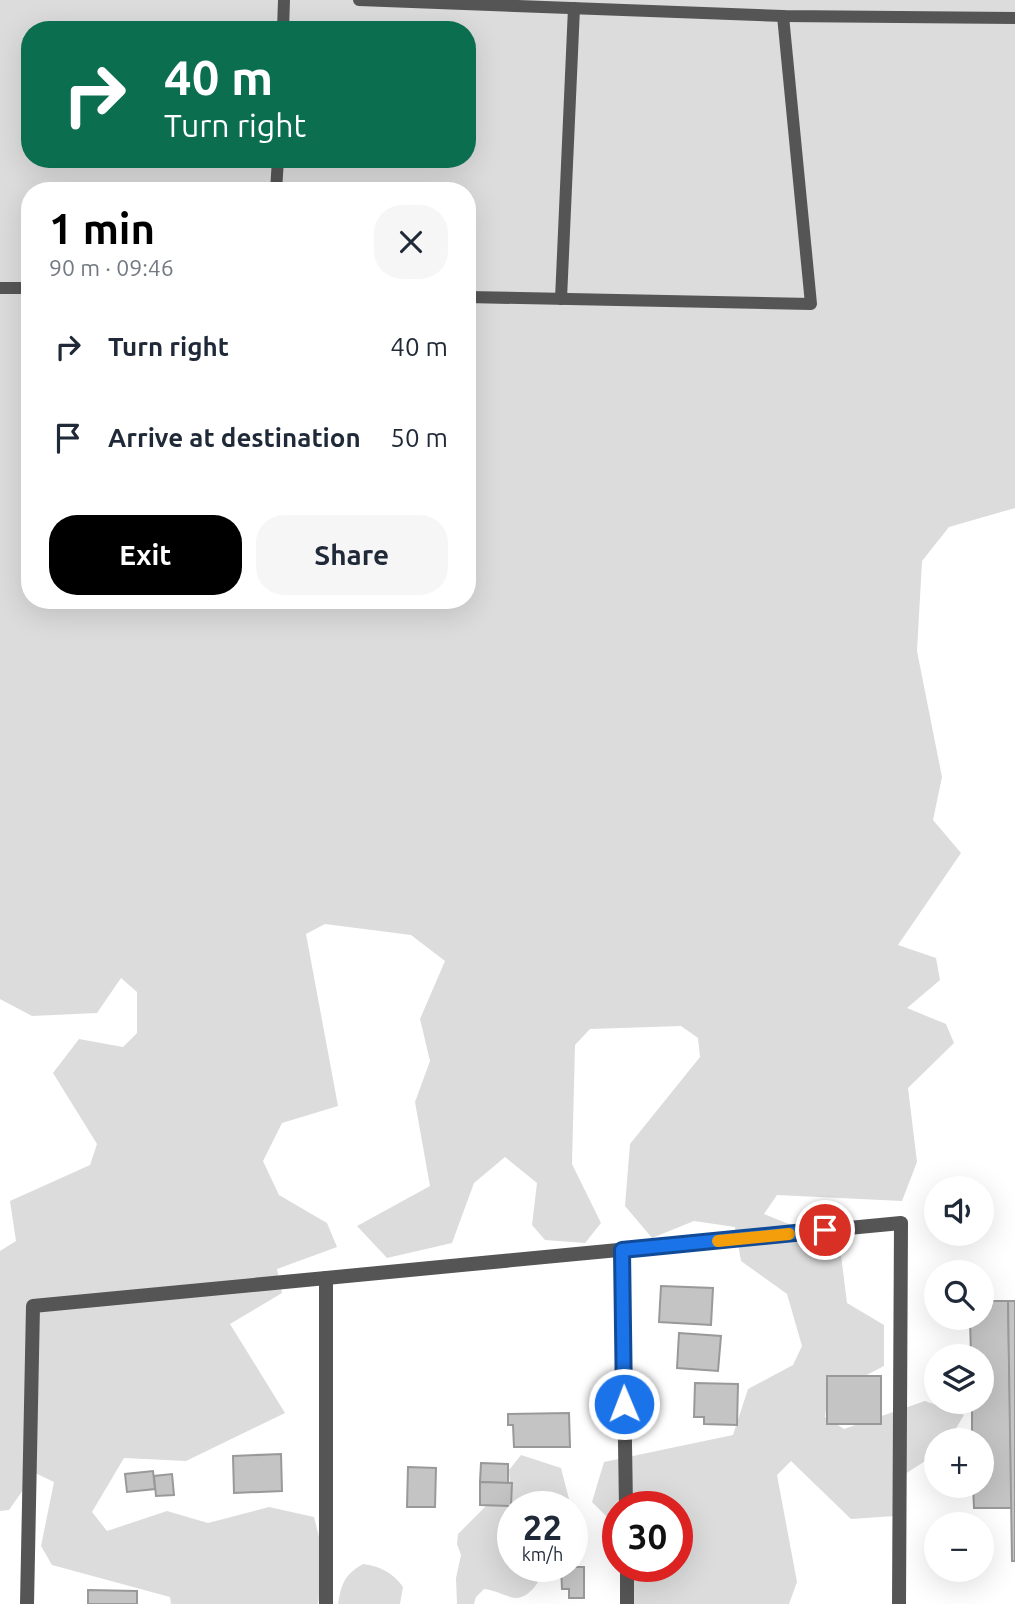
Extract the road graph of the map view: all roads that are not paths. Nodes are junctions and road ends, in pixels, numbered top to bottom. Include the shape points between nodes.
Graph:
1 (284, 0) edge
2 (359, 0) edge
3 (574, 8) junction
4 (783, 16) junction
5 (1015, 18) edge
6 (283, 21) edge
7 (0, 288) edge
8 (21, 288) edge
9 (476, 297) edge
10 (561, 299) junction
11 (622, 1250) junction
12 (326, 1278) junction
13 (626, 1491) edge
14 (627, 1582) edge
15 (27, 1604) edge
16 (326, 1604) edge
17 (627, 1604) edge
18 (899, 1604) edge

1 - 6 lane
2 - 3 lane
3 - 4 lane
3 - 10 lane
4 - 5 lane
4 - 10 lane via 811,304
7 - 8 lane
9 - 10 lane
11 - 12 street
11 - 13 street
11 - 18 street via 901,1223
12 - 15 street via 33,1306
12 - 16 street
14 - 17 street

